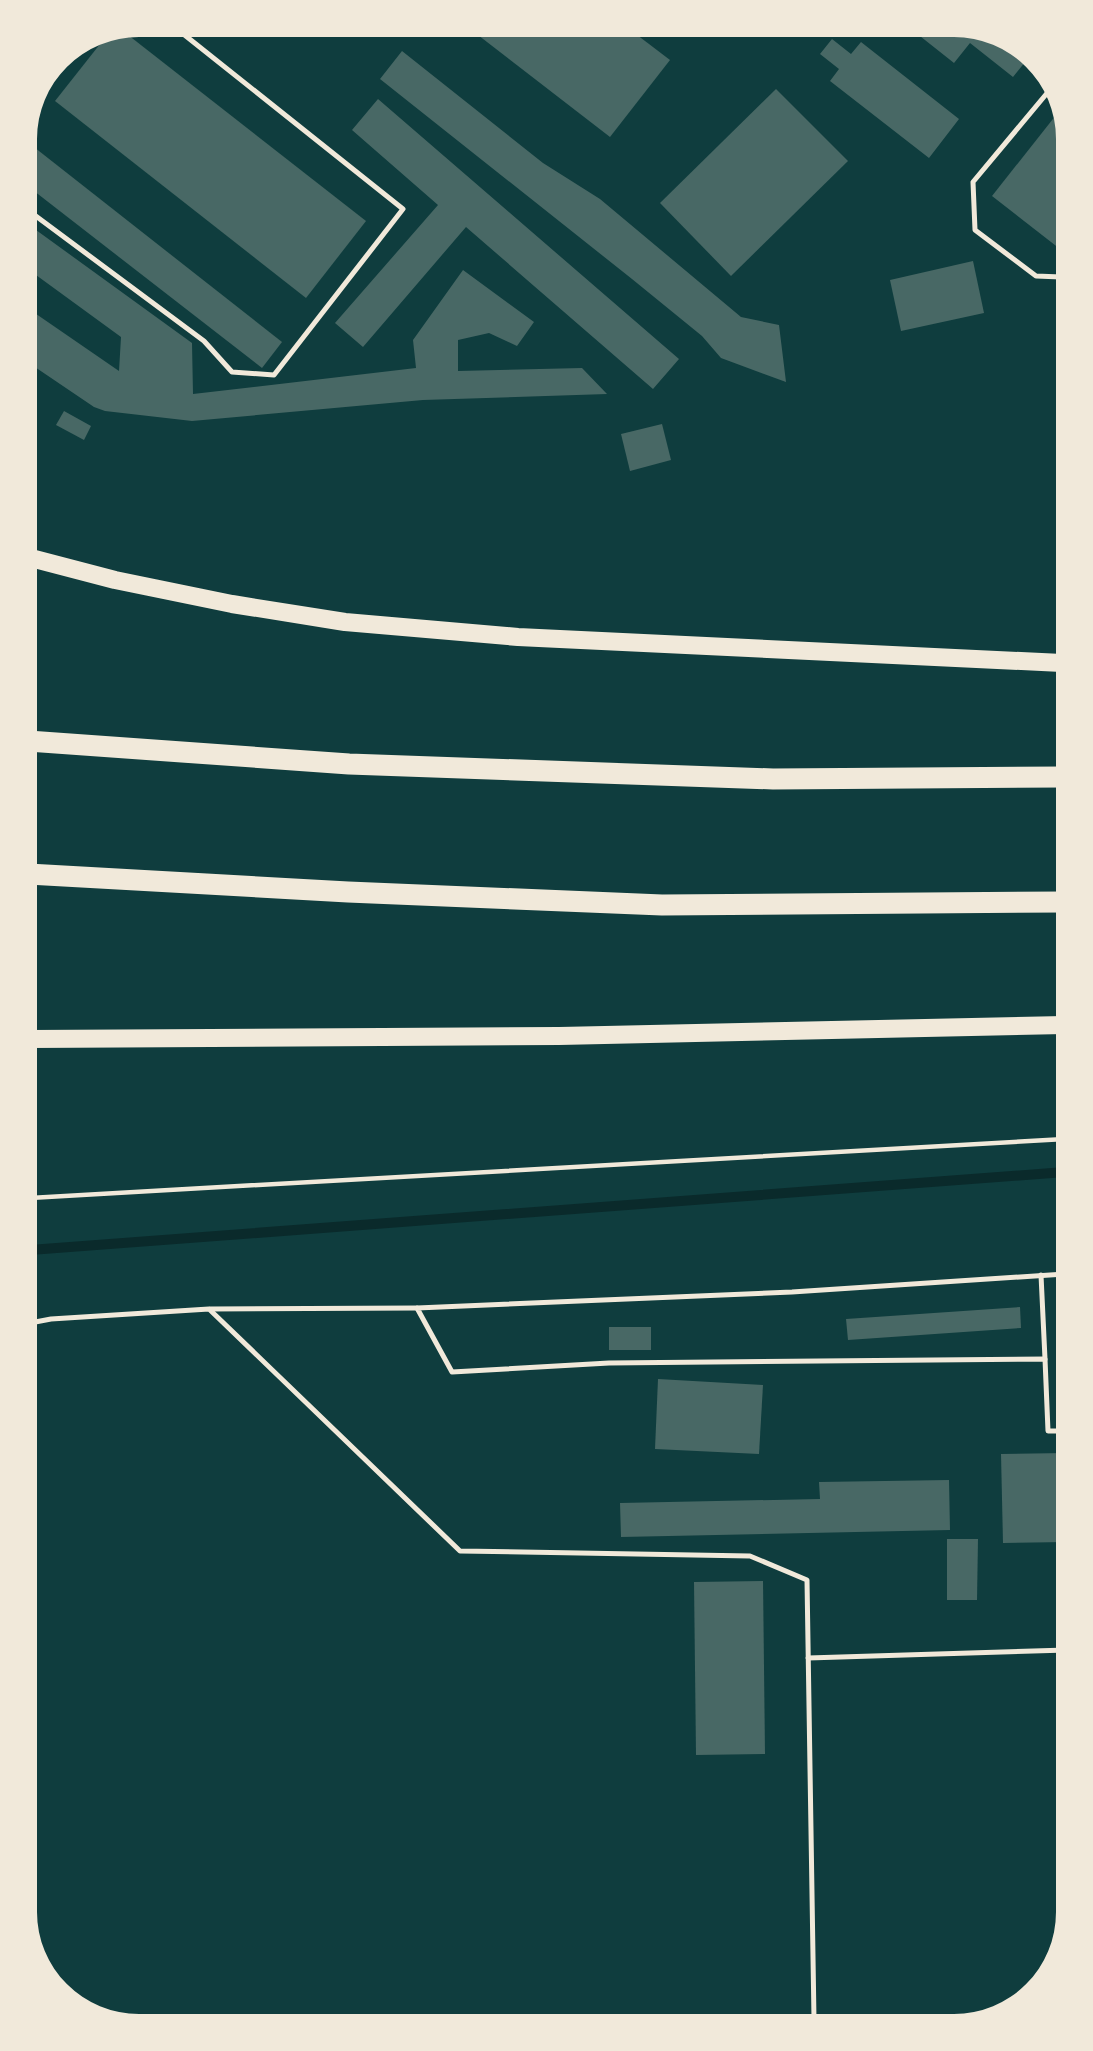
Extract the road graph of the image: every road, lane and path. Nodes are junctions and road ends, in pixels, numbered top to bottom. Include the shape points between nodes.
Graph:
1 (188, 37) edge
2 (1046, 95) edge
3 (37, 217) edge
4 (1056, 277) edge
5 (37, 560) edge
6 (1056, 663) edge
7 (37, 742) edge
8 (1056, 777) edge
9 (37, 875) edge
10 (1056, 902) edge
11 (1056, 1025) edge
12 (37, 1039) edge
13 (1056, 1140) edge
14 (37, 1198) edge
15 (1056, 1274) edge
16 (1041, 1275) junction
17 (417, 1308) junction
18 (209, 1310) junction
19 (37, 1322) edge
20 (1045, 1359) junction
21 (1056, 1432) edge
22 (1056, 1650) edge
23 (808, 1658) junction
24 (814, 2014) edge

1 - 3 lane via 403,209 274,375 232,372 204,341
2 - 4 lane via 973,182 975,230 1036,276
5 - 6 main road via 232,604 345,622 518,637
7 - 8 highway via 348,764 773,779
9 - 10 highway via 662,905
11 - 12 main road via 572,1036
13 - 14 path
15 - 16 lane
16 - 17 lane via 792,1292
16 - 20 lane
17 - 18 lane
17 - 20 lane via 452,1372 609,1363
18 - 19 lane
18 - 23 lane via 460,1551 750,1556 807,1580
20 - 21 lane via 1048,1432
22 - 23 lane
23 - 24 lane

